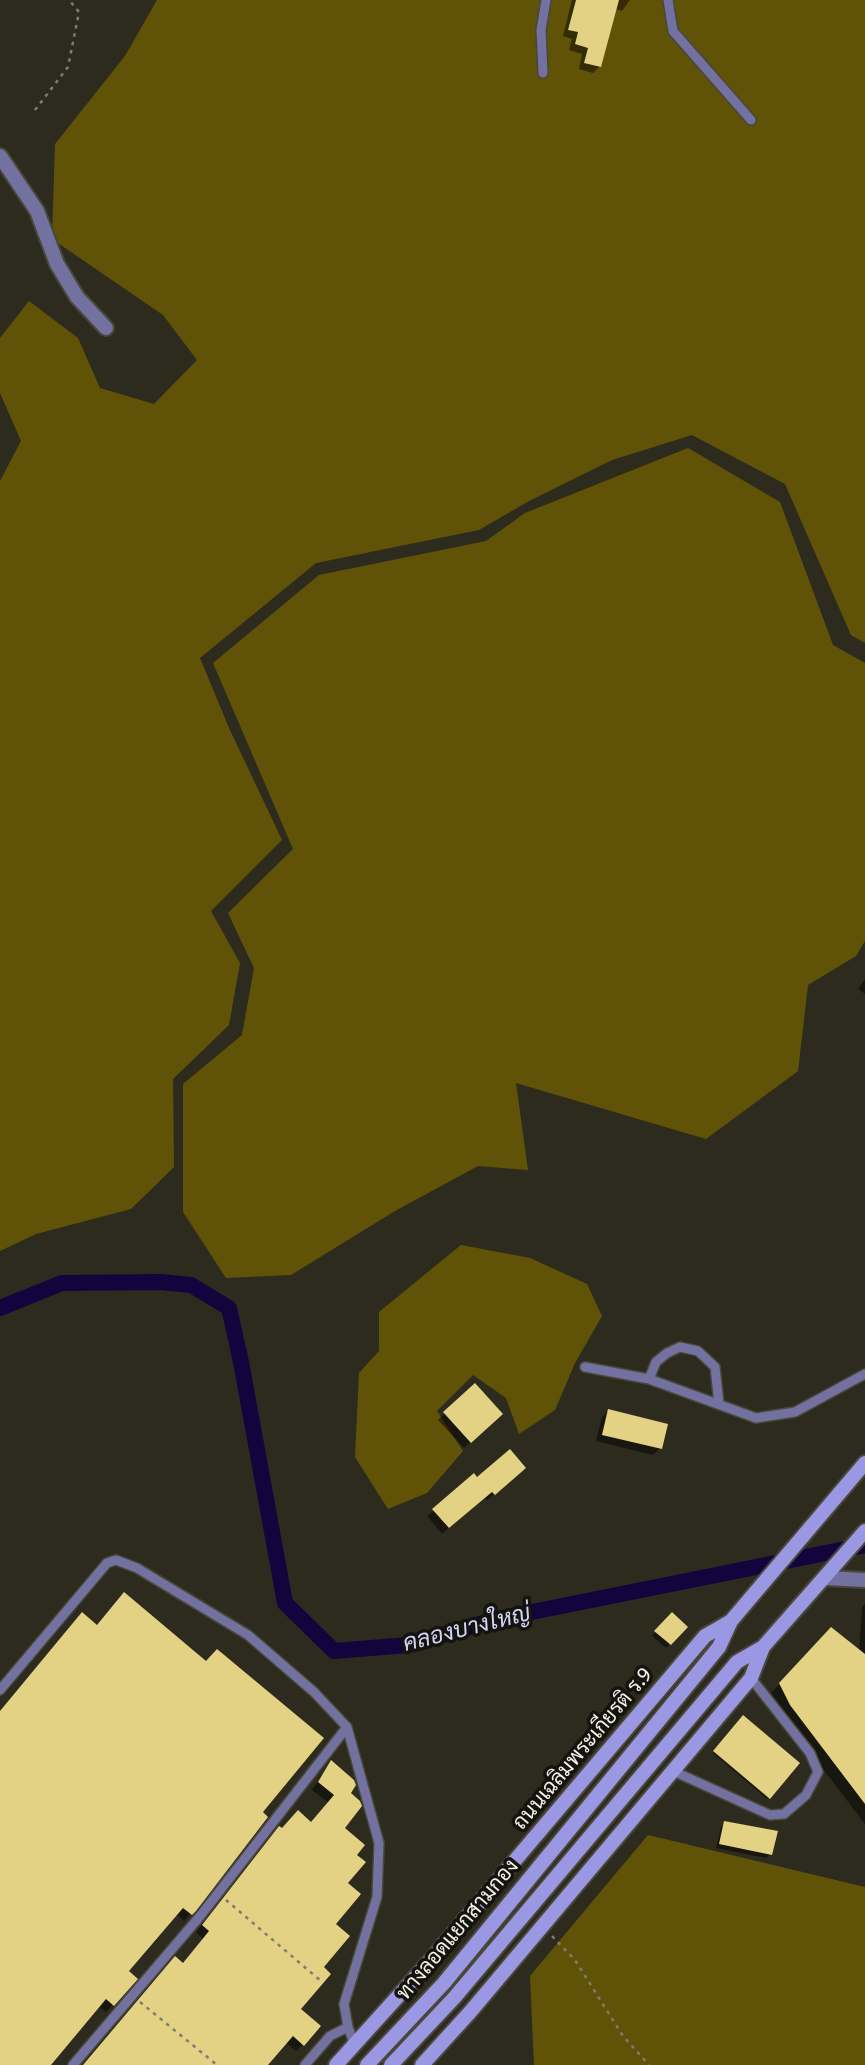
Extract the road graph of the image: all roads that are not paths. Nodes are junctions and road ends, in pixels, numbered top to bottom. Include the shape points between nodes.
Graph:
1 (546, 0) edge
2 (668, 0) edge
3 (542, 73) dead end
4 (751, 120) dead end
5 (0, 156) edge
6 (106, 328) dead end
7 (585, 1367) dead end
8 (865, 1374) edge
9 (649, 1379) junction
10 (719, 1404) junction
11 (865, 1463) edge
12 (865, 1531) edge
13 (825, 1578) junction
14 (865, 1580) edge
15 (731, 1621) junction
16 (763, 1647) junction
17 (751, 1678) junction
18 (0, 1690) edge
19 (347, 1727) junction
20 (673, 1771) junction
21 (348, 2027) junction
22 (354, 2043) junction
23 (74, 2065) edge
24 (305, 2065) edge
25 (336, 2065) edge
26 (367, 2065) edge
27 (391, 2065) edge
28 (422, 2065) edge

1 - 3 lane
2 - 4 lane via 673,31
5 - 6 street via 37,211 57,264 77,297
7 - 9 lane
8 - 10 lane via 795,1412 755,1418
9 - 10 lane
9 - 10 lane via 656,1362 667,1353 680,1347 698,1351 715,1367
11 - 15 main road, ถนนเฉลิมพระเกียรติ ร.9
12 - 13 main road
13 - 14 street
13 - 16 main road
15 - 22 main road, ถนนเฉลิมพระเกียรติ ร.9 via 705,1636 429,1962
15 - 26 main road, ทางลอดแยกสามกอง via 719,1647 444,1983
16 - 17 main road
16 - 27 main road, ทางลอดแยกสามกอง via 737,1662 454,1998
17 - 20 main road
17 - 20 lane via 810,1753 818,1772 806,1795 784,1814 770,1815
18 - 19 lane via 107,1563 116,1560 248,1635
19 - 21 lane via 379,1843 377,1898 344,2004
19 - 23 lane via 208,1905
20 - 28 main road
21 - 22 lane
21 - 24 lane via 330,2036
22 - 25 main road, ถนนเฉลิมพระเกียรติ ร.9

